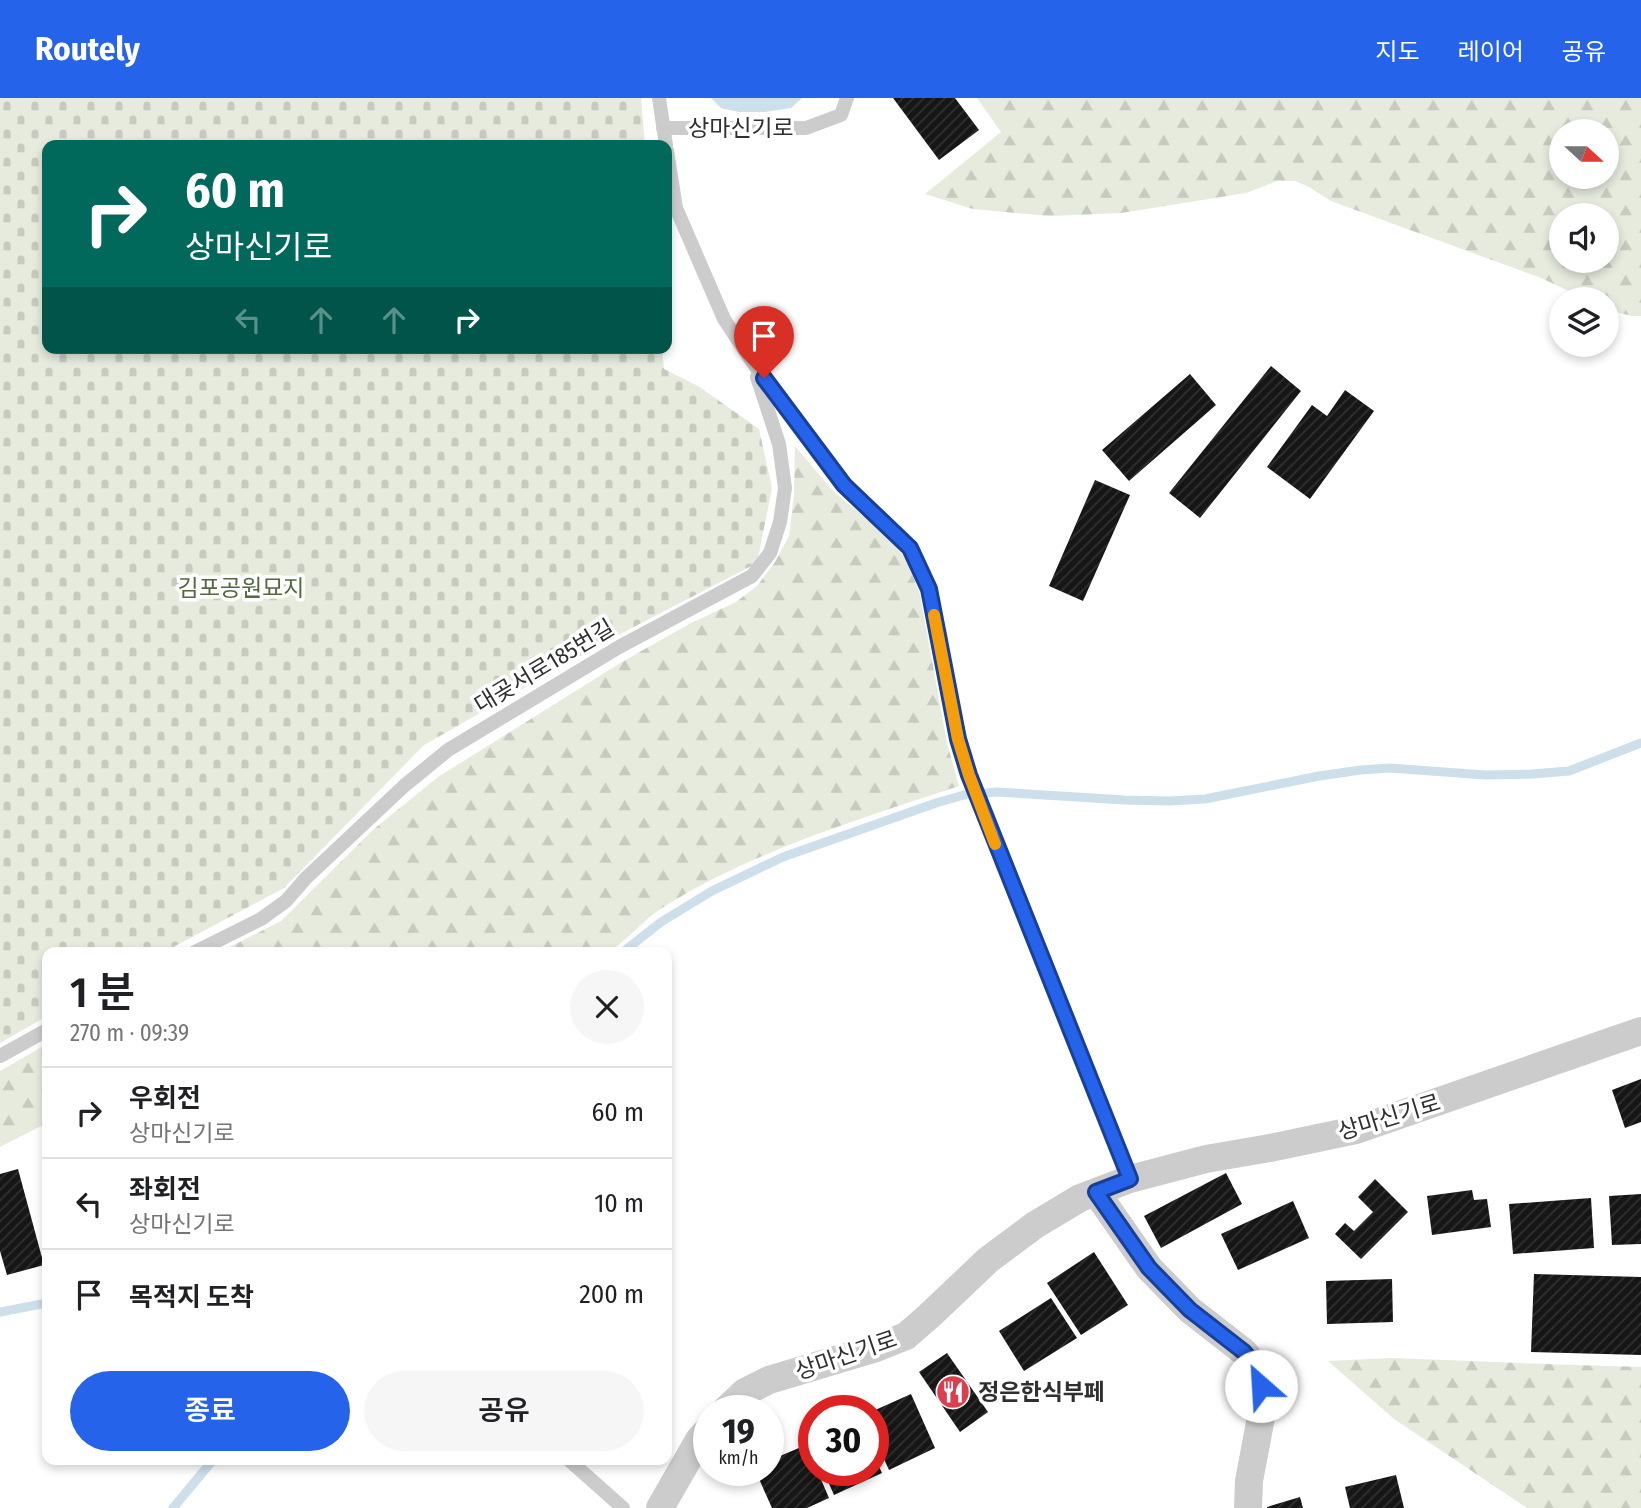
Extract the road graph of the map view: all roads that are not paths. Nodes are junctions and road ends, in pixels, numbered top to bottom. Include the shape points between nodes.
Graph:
1 (659, 98) edge
2 (847, 98) edge
3 (663, 128) junction
4 (665, 140) edge
5 (672, 183) edge
6 (752, 361) junction
7 (205, 947) edge
8 (1641, 1031) edge
9 (42, 1033) edge
10 (0, 1056) edge
11 (1130, 1179) junction
12 (1096, 1192) junction
13 (742, 1395) edge
14 (693, 1449) edge
15 (575, 1465) edge
16 (623, 1508) edge
17 (660, 1508) edge
18 (1248, 1508) edge

1 - 3 lane, 상마신기로
2 - 3 lane, 상마신기로 via 841,115 806,128
3 - 4 lane, 상마신기로
5 - 6 lane, 상마신기로 via 676,208 724,319
6 - 7 lane, 대곶서로185번길 via 779,444 785,488 770,553 752,576 619,647 448,750 404,786 286,901
6 - 11 lane, 상마신기로 via 844,485 910,548 929,589 969,775
8 - 11 street, 상마신기로 via 1356,1130
9 - 10 lane
11 - 12 street, 상마신기로
12 - 13 street, 상마신기로 via 1035,1225 988,1260 906,1336 769,1380
12 - 18 street via 1149,1268 1256,1367 1262,1412
14 - 17 street
15 - 16 lane

